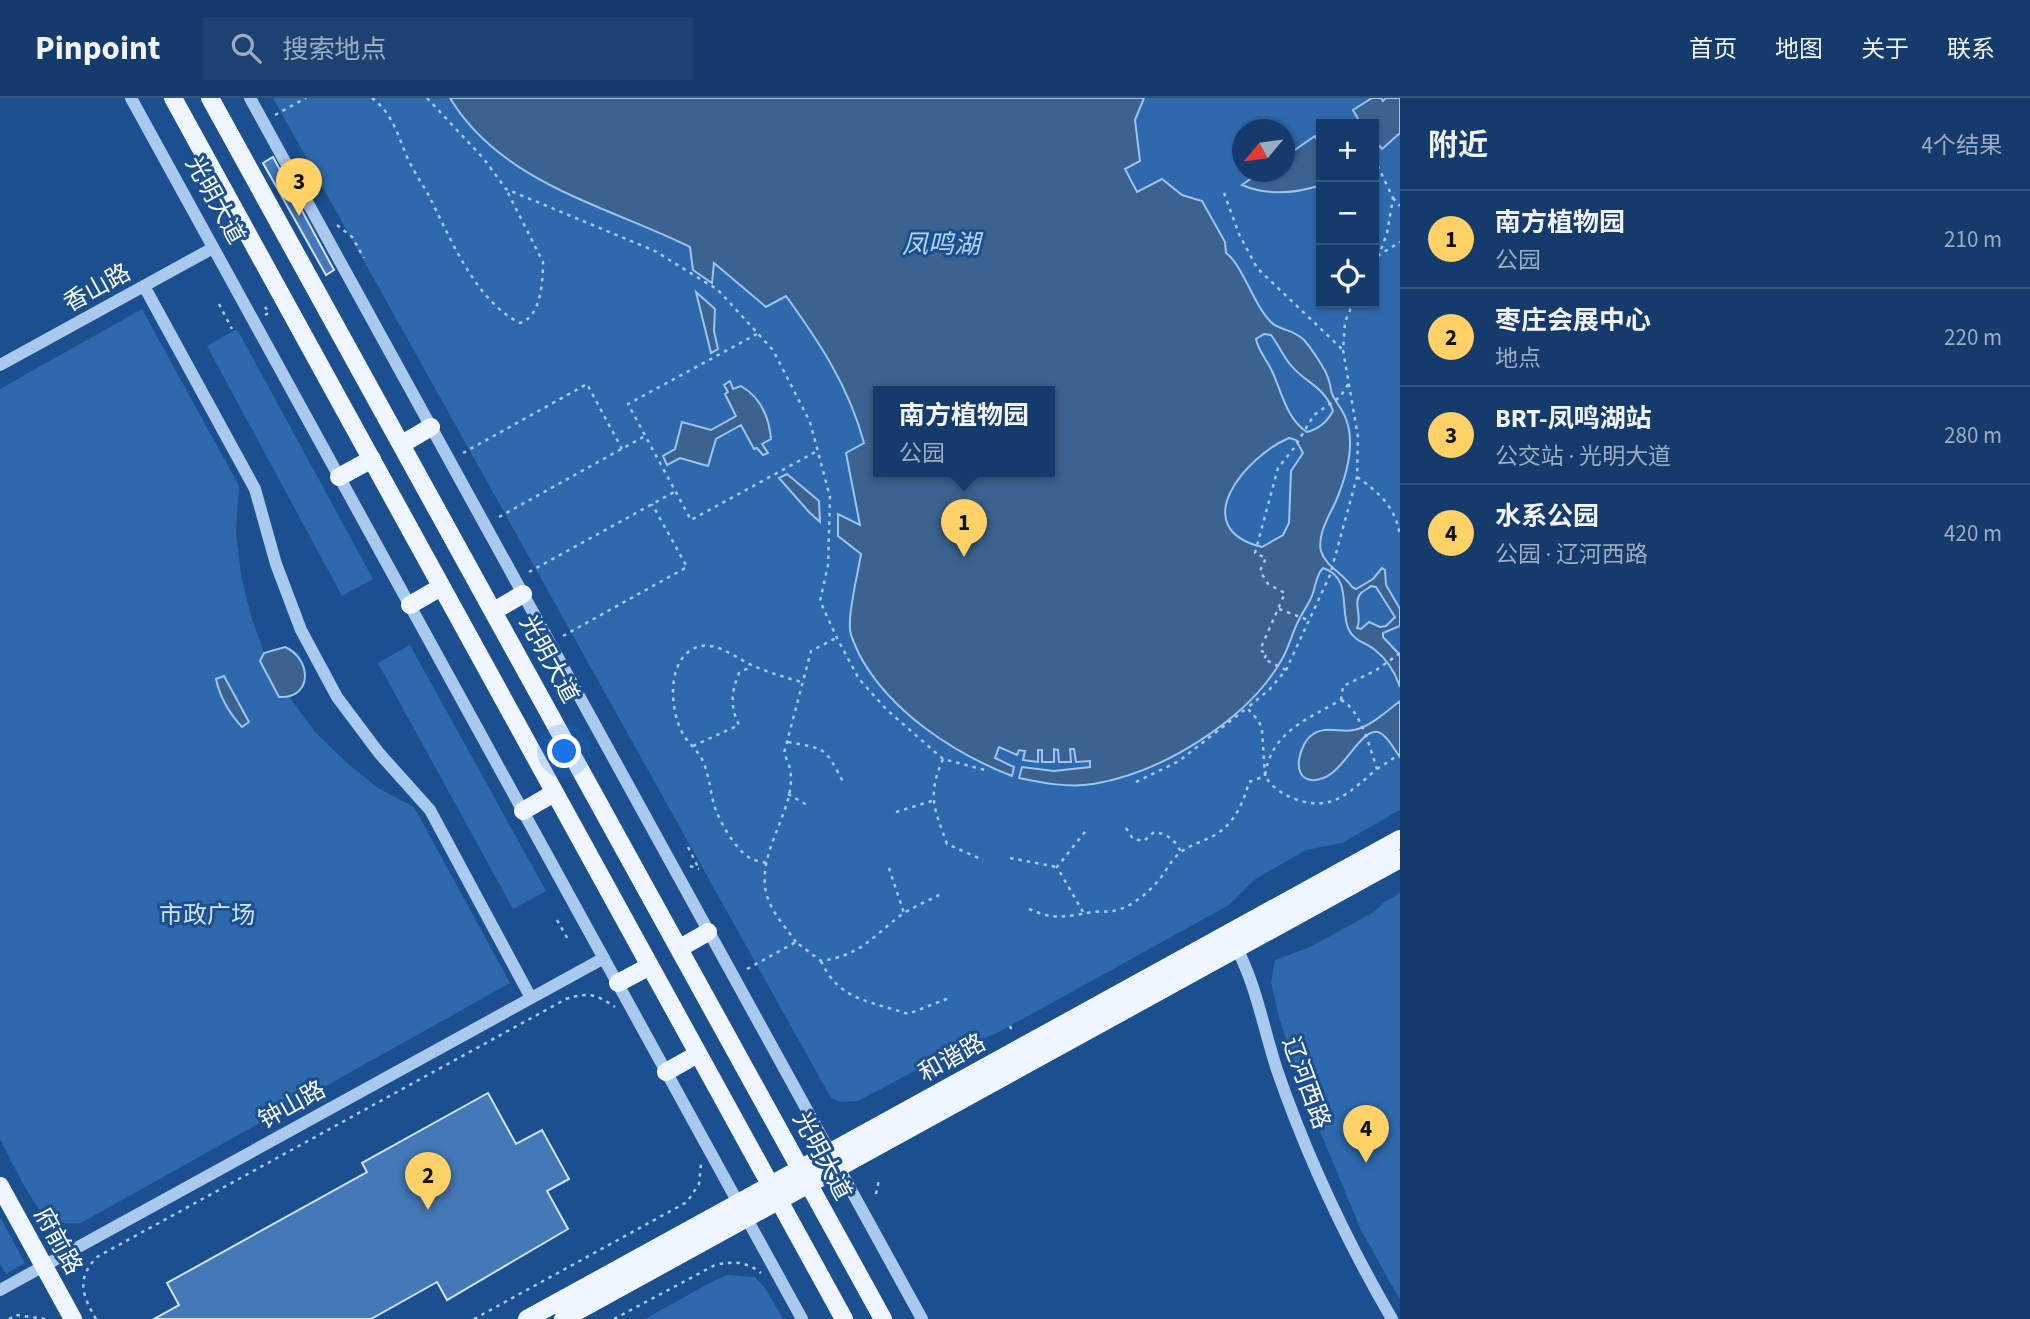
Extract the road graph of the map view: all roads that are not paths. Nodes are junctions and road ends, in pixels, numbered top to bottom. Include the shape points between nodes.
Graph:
1 (131, 98) edge
2 (173, 98) edge
3 (210, 98) edge
4 (250, 98) edge
5 (214, 248) junction
6 (144, 286) junction
7 (0, 365) edge
8 (431, 427) junction
9 (402, 444) junction
10 (372, 459) junction
11 (339, 477) junction
12 (441, 587) junction
13 (523, 594) junction
14 (410, 605) junction
15 (494, 611) junction
16 (554, 793) junction
17 (523, 811) junction
18 (1400, 839) edge
19 (1400, 859) edge
20 (708, 932) junction
21 (1232, 941) junction
22 (680, 948) junction
23 (604, 958) junction
24 (650, 966) junction
25 (618, 983) junction
26 (531, 998) junction
27 (698, 1054) junction
28 (666, 1072) junction
29 (834, 1160) junction
30 (805, 1176) junction
31 (0, 1186) edge
32 (775, 1193) junction
33 (743, 1210) junction
34 (44, 1266) junction
35 (0, 1290) edge
36 (73, 1319) edge
37 (527, 1319) edge
38 (563, 1319) edge
39 (802, 1319) edge
40 (844, 1319) edge
41 (883, 1319) edge
42 (922, 1319) edge
43 (1392, 1319) edge

1 - 5 street, 光明大道
2 - 10 main road, 光明大道
3 - 9 main road, 光明大道
4 - 8 street, 光明大道
5 - 6 street, 香山路
5 - 11 street, 光明大道
6 - 7 street, 香山路
6 - 26 street via 255,489 275,564 337,697 430,810
8 - 9 main road
8 - 13 street, 光明大道
9 - 15 main road, 光明大道
10 - 11 main road
10 - 12 main road, 光明大道
11 - 14 street, 光明大道
12 - 14 main road
12 - 16 main road, 光明大道
13 - 15 main road
13 - 20 street, 光明大道
14 - 17 street, 光明大道
15 - 22 main road, 光明大道
16 - 17 main road
16 - 24 main road, 光明大道
17 - 23 street, 光明大道
18 - 21 main road, 和谐路
19 - 21 main road, 和谐路
20 - 22 main road
20 - 29 street, 光明大道
21 - 29 main road, 和谐路
21 - 43 street, 辽河西路 via 1249,973 1277,1070 1315,1166
22 - 30 main road, 光明大道
23 - 25 street, 光明大道
23 - 26 street, 钟山路
24 - 25 main road
24 - 27 main road, 光明大道
25 - 28 street, 光明大道
26 - 34 street, 钟山路
27 - 28 main road
27 - 32 main road, 光明大道
28 - 33 street, 光明大道
29 - 30 main road, 和谐路
29 - 42 street, 光明大道
30 - 32 main road, 和谐路
30 - 41 main road, 光明大道
31 - 34 main road, 府前路
32 - 33 main road, 和谐路
32 - 40 main road, 光明大道
33 - 37 main road, 和谐路
33 - 38 main road, 和谐路
33 - 39 street, 光明大道
34 - 35 street, 钟山路
34 - 36 main road, 府前路

